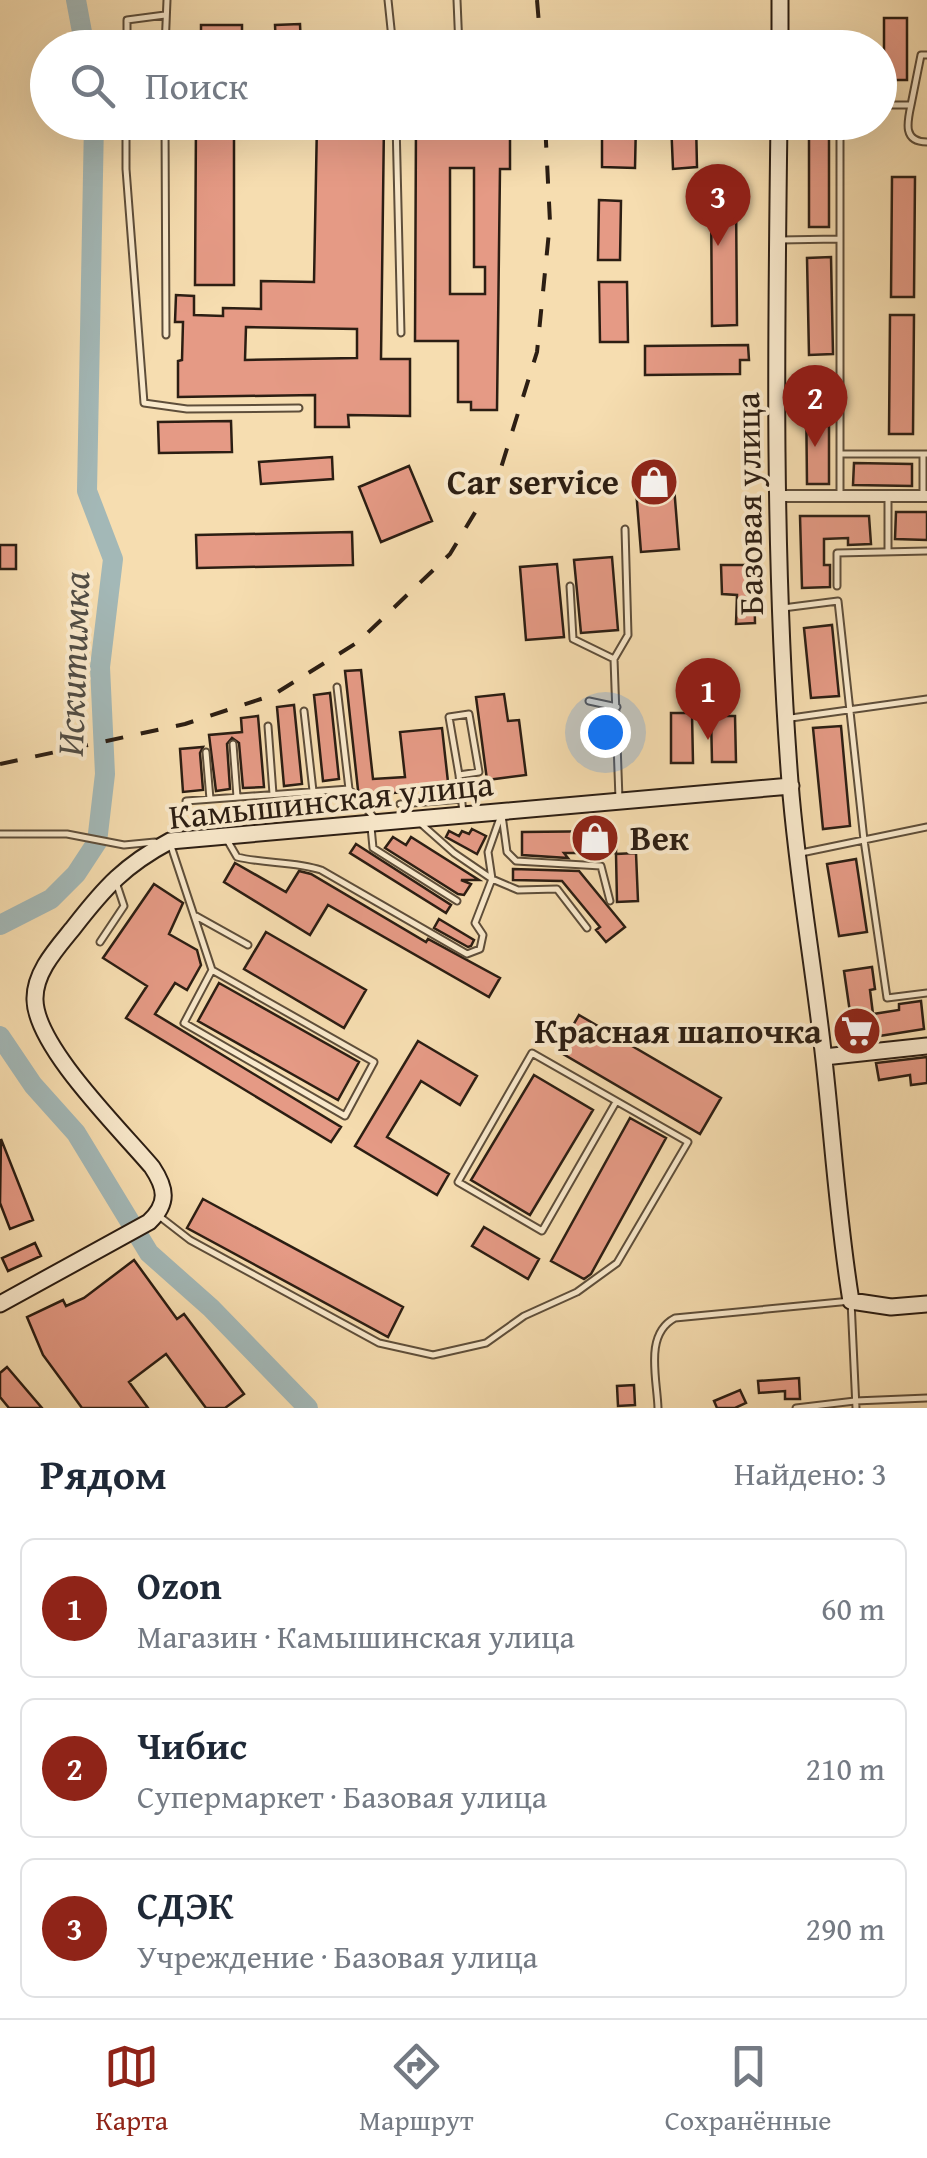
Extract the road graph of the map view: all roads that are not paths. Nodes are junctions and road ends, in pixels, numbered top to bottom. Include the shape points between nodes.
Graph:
1 (167, 0) edge
2 (388, 0) edge
3 (458, 0) edge
4 (780, 0) edge
5 (165, 15) junction
6 (127, 30) edge
7 (165, 30) edge
8 (391, 30) edge
9 (459, 30) edge
10 (780, 30) edge
11 (927, 55) edge
12 (897, 105) edge
13 (911, 105) junction
14 (126, 140) edge
15 (165, 140) edge
16 (396, 140) edge
17 (778, 140) edge
18 (840, 140) edge
19 (927, 142) edge
20 (838, 239) junction
21 (777, 240) junction
22 (401, 333) dead end
23 (166, 335) dead end
24 (299, 408) dead end
25 (840, 454) junction
26 (925, 454) edge
27 (778, 496) junction
28 (840, 496) junction
29 (888, 496) junction
30 (925, 496) edge
31 (625, 529) dead end
32 (927, 550) edge
33 (888, 551) junction
34 (570, 586) dead end
35 (837, 586) dead end
36 (780, 608) junction
37 (614, 659) junction
38 (337, 687) dead end
39 (927, 700) edge
40 (588, 701) dead end
41 (617, 706) junction
42 (848, 710) junction
43 (304, 712) dead end
44 (786, 718) junction
45 (268, 726) dead end
46 (233, 744) dead end
47 (206, 752) dead end
48 (459, 775) junction
49 (790, 786) junction
50 (349, 789) junction
51 (313, 791) junction
52 (274, 794) junction
53 (237, 797) junction
54 (210, 799) junction
55 (186, 801) dead end
56 (619, 802) junction
57 (400, 804) dead end
58 (462, 807) junction
59 (502, 812) junction
60 (417, 820) junction
61 (375, 823) junction
62 (927, 826) edge
63 (0, 834) edge
64 (226, 836) junction
65 (864, 840) junction
66 (170, 842) junction
67 (798, 853) junction
68 (114, 879) junction
69 (492, 879) junction
70 (457, 901) dead end
71 (610, 901) dead end
72 (194, 915) junction
73 (587, 928) dead end
74 (100, 942) dead end
75 (248, 946) dead end
76 (212, 970) junction
77 (927, 993) edge
78 (927, 1046) edge
79 (824, 1057) junction
80 (616, 1102) junction
81 (153, 1218) junction
82 (852, 1301) junction
83 (0, 1304) edge
84 (927, 1304) edge
85 (927, 1398) edge
86 (856, 1404) edge
87 (658, 1408) edge
88 (796, 1408) edge

1 - 5 lane
2 - 8 lane
3 - 9 lane
4 - 10 street
5 - 6 lane via 127,20
5 - 7 lane
11 - 13 lane via 921,55
12 - 13 lane
13 - 19 lane via 906,127 917,142
14 - 24 lane via 144,402 187,410
15 - 23 lane
16 - 22 lane
17 - 21 street, Базовая улица
18 - 20 lane
20 - 21 lane
20 - 25 lane
21 - 27 street, Базовая улица
25 - 26 lane
25 - 28 lane
26 - 30 lane
27 - 28 street
27 - 36 street, Базовая улица
28 - 29 street
29 - 30 street
29 - 33 lane
31 - 37 lane via 628,635
32 - 33 lane
33 - 35 lane via 837,553
34 - 37 lane via 573,639
36 - 42 lane via 838,601
36 - 44 street, Базовая улица
37 - 41 lane
38 - 50 lane
39 - 42 lane
40 - 41 lane
41 - 56 lane
42 - 44 lane
42 - 65 lane
43 - 51 lane
44 - 49 street, Базовая улица
45 - 52 lane
46 - 53 lane
47 - 54 lane
48 - 48 lane via 479,772 469,714 449,718
48 - 58 lane
49 - 56 street, Камышинская улица
49 - 67 street, Базовая улица
50 - 51 lane
50 - 61 lane
51 - 52 lane
52 - 53 lane
53 - 54 lane
54 - 55 lane
56 - 59 street, Камышинская улица
57 - 58 lane
58 - 59 street, Камышинская улица
58 - 60 street, Камышинская улица
59 - 69 lane via 488,852
59 - 71 lane via 507,852 516,861 601,866
60 - 61 street, Камышинская улица
60 - 69 lane
61 - 64 street, Камышинская улица
61 - 70 lane via 373,848
62 - 65 lane
63 - 66 lane
64 - 66 street, Камышинская улица
64 - 69 lane via 237,857 320,870 467,954 480,949 483,935 475,923
65 - 67 lane
65 - 77 lane via 886,998
66 - 68 street, Камышинская улица
66 - 72 lane
67 - 79 street, Базовая улица
68 - 74 lane via 124,906
68 - 81 street, Камышинская улица via 52,954 35,1000 53,1050 161,1180 165,1198
69 - 73 lane via 518,890 557,889
72 - 75 lane
72 - 76 lane
76 - 76 lane via 374,1062 345,1116 184,1023
78 - 79 street
79 - 82 street, Базовая улица
80 - 80 lane via 532,1053 458,1182 542,1231
80 - 81 lane via 688,1142 617,1263 486,1343 434,1355 378,1344
81 - 83 street
82 - 84 street
82 - 86 lane
82 - 87 lane via 675,1318 655,1341
85 - 86 lane
86 - 88 lane

